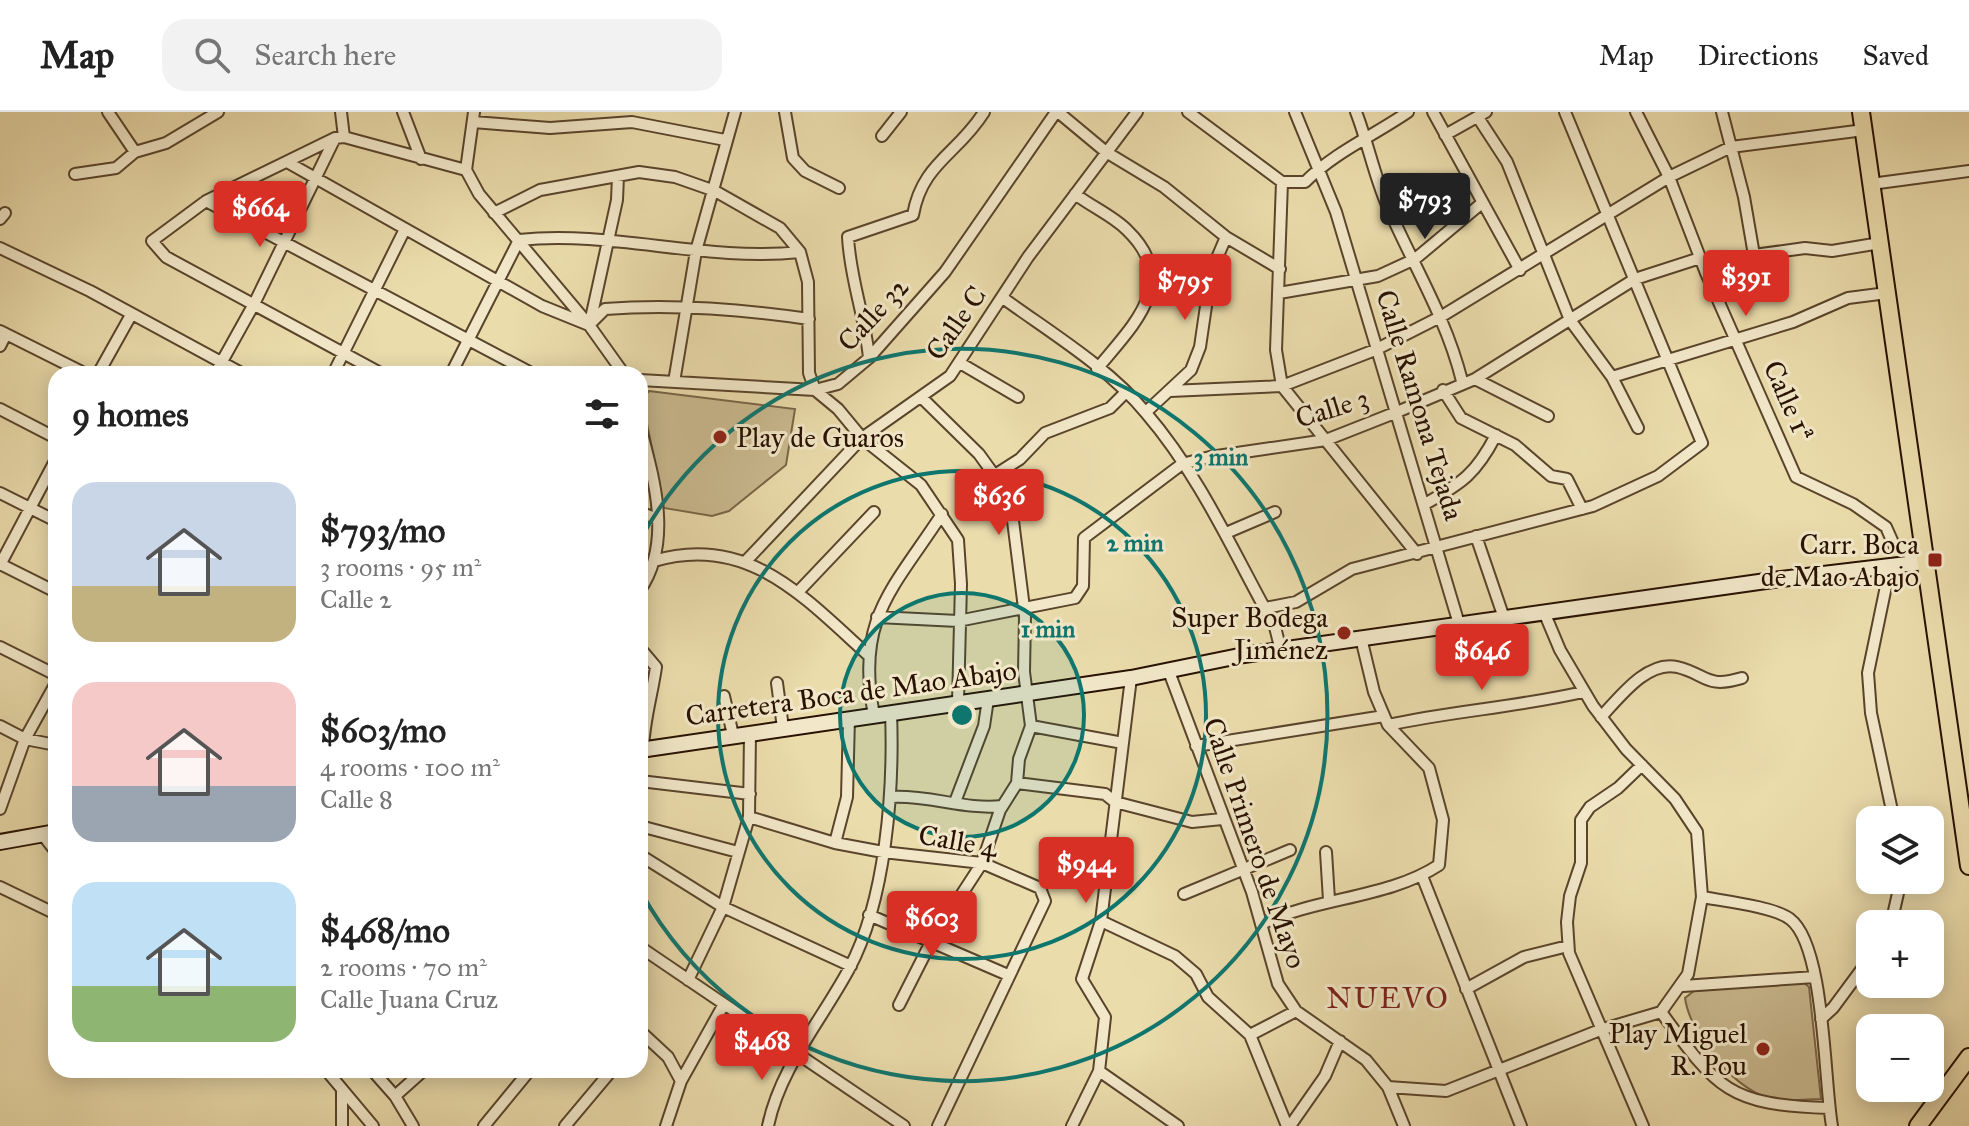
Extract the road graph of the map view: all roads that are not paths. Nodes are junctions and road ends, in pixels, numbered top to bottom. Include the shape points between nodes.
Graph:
1 (108, 112) edge
2 (218, 112) edge
3 (341, 112) edge
4 (403, 112) edge
5 (735, 112) edge
6 (785, 112) edge
7 (901, 112) edge
8 (984, 112) edge
9 (1057, 112) edge
10 (1137, 112) edge
11 (1188, 112) edge
12 (1214, 112) edge
13 (1295, 112) edge
14 (1356, 112) edge
15 (1408, 112) edge
16 (1433, 112) edge
17 (1565, 112) edge
18 (1636, 112) edge
19 (1722, 112) edge
20 (1861, 112) edge
21 (1482, 115) edge
22 (473, 117) edge
23 (1206, 124) junction
24 (1864, 130) junction
25 (1445, 135) junction
26 (882, 136) dead end
27 (340, 137) junction
28 (725, 140) junction
29 (1367, 141) junction
30 (1731, 147) junction
31 (135, 152) junction
32 (1106, 152) junction
33 (421, 159) junction
34 (287, 162) junction
35 (1318, 169) junction
36 (466, 170) junction
37 (1969, 171) edge
38 (75, 174) dead end
39 (618, 176) junction
40 (318, 177) junction
41 (1669, 177) junction
42 (1282, 182) junction
43 (1871, 184) junction
44 (839, 188) dead end
45 (715, 191) junction
46 (1075, 194) junction
47 (206, 201) junction
48 (1482, 203) junction
49 (494, 213) junction
50 (1610, 216) junction
51 (405, 229) junction
52 (1226, 237) junction
53 (519, 240) junction
54 (283, 241) junction
55 (608, 242) junction
56 (1880, 243) junction
57 (0, 248) edge
58 (696, 251) junction
59 (800, 252) junction
60 (1546, 254) junction
61 (1754, 255) junction
62 (1700, 258) junction
63 (1415, 259) junction
64 (1280, 269) junction
65 (1520, 270) junction
66 (1706, 273) junction
67 (1356, 278) junction
68 (1635, 279) junction
69 (497, 280) junction
70 (373, 290) junction
71 (1279, 293) junction
72 (1887, 293) junction
73 (1003, 298) junction
74 (254, 304) junction
75 (686, 306) junction
76 (131, 315) junction
77 (1442, 316) junction
78 (809, 319) junction
79 (1570, 320) junction
80 (589, 325) junction
81 (3, 332) edge
82 (1735, 338) junction
83 (469, 342) junction
84 (0, 346) edge
85 (1375, 350) junction
86 (343, 352) junction
87 (869, 358) junction
88 (1667, 361) junction
89 (220, 363) junction
90 (960, 363) junction
91 (70, 366) edge
92 (102, 366) edge
93 (219, 366) edge
94 (226, 366) edge
95 (337, 366) edge
96 (368, 366) edge
97 (456, 366) edge
98 (517, 366) edge
99 (618, 366) edge
100 (1097, 369) junction
101 (1612, 377) junction
102 (1475, 379) junction
103 (648, 380) edge
104 (1462, 381) junction
105 (674, 382) junction
106 (1282, 386) junction
107 (815, 390) junction
108 (1443, 390) junction
109 (1170, 391) junction
110 (1125, 393) junction
111 (1018, 397) dead end
112 (922, 398) junction
113 (0, 409) edge
114 (1146, 412) junction
115 (1397, 412) junction
116 (1548, 416) dead end
117 (1638, 428) dead end
118 (48, 434) edge
119 (1496, 435) junction
120 (862, 438) junction
121 (1326, 440) junction
122 (1182, 464) junction
123 (648, 471) edge
124 (48, 473) edge
125 (995, 475) junction
126 (0, 493) edge
127 (1425, 504) junction
128 (29, 507) junction
129 (1582, 509) junction
130 (874, 512) dead end
131 (1275, 512) dead end
132 (942, 514) junction
133 (648, 515) edge
134 (48, 517) edge
135 (657, 519) junction
136 (1226, 533) junction
137 (1476, 536) junction
138 (1438, 548) junction
139 (1417, 554) junction
140 (654, 561) junction
141 (746, 561) junction
142 (1924, 562) junction
143 (0, 565) edge
144 (1890, 567) junction
145 (648, 573) edge
146 (48, 588) edge
147 (798, 592) junction
148 (1022, 608) junction
149 (1265, 608) junction
150 (1544, 612) junction
151 (877, 617) junction
152 (1504, 618) junction
153 (958, 621) junction
154 (1459, 624) junction
155 (1361, 638) junction
156 (0, 647) edge
157 (1281, 651) junction
158 (867, 654) junction
159 (648, 658) edge
160 (1168, 669) junction
161 (48, 671) edge
162 (1131, 678) junction
163 (1742, 678) dead end
164 (777, 683) dead end
165 (1583, 692) junction
166 (1026, 694) junction
167 (724, 696) dead end
168 (48, 697) edge
169 (988, 699) junction
170 (958, 702) junction
171 (648, 706) edge
172 (891, 712) junction
173 (874, 715) junction
174 (1601, 717) junction
175 (849, 718) junction
176 (1386, 720) junction
177 (0, 726) edge
178 (1031, 726) junction
179 (783, 728) junction
180 (750, 733) junction
181 (733, 735) junction
182 (25, 739) junction
183 (48, 743) edge
184 (1123, 743) junction
185 (1196, 746) junction
186 (648, 749) edge
187 (1642, 765) junction
188 (648, 782) edge
189 (1017, 783) junction
190 (750, 794) junction
191 (1961, 795) edge
192 (892, 797) junction
193 (955, 802) junction
194 (1115, 802) junction
195 (1002, 806) junction
196 (1891, 806) edge
197 (0, 809) edge
198 (749, 817) junction
199 (1222, 819) junction
200 (1969, 821) edge
201 (648, 828) edge
202 (48, 833) edge
203 (0, 842) edge
204 (835, 843) junction
205 (1290, 850) dead end
206 (738, 852) junction
207 (883, 852) junction
208 (1326, 852) dead end
209 (648, 860) edge
210 (982, 863) junction
211 (1969, 866) edge
212 (1242, 871) junction
213 (1422, 876) junction
214 (0, 887) edge
215 (1184, 894) dead end
216 (1702, 897) junction
217 (1329, 900) junction
218 (723, 907) junction
219 (48, 910) edge
220 (869, 915) junction
221 (1101, 921) junction
222 (1261, 924) junction
223 (932, 940) junction
224 (1568, 946) junction
225 (648, 952) edge
226 (851, 966) junction
227 (1008, 975) junction
228 (1815, 977) junction
229 (1856, 977) edge
230 (688, 980) junction
231 (1683, 986) junction
232 (1466, 989) junction
233 (724, 1004) junction
234 (899, 1005) dead end
235 (1296, 1011) junction
236 (1661, 1012) junction
237 (1821, 1019) junction
238 (1600, 1030) junction
239 (1250, 1035) junction
240 (648, 1041) edge
241 (1340, 1041) junction
242 (798, 1054) junction
243 (1969, 1057) edge
244 (1497, 1068) junction
245 (1099, 1071) junction
246 (333, 1078) edge
247 (379, 1078) edge
248 (415, 1078) edge
249 (523, 1078) edge
250 (605, 1078) edge
251 (681, 1081) junction
252 (1388, 1087) junction
253 (342, 1089) junction
254 (395, 1096) junction
255 (1829, 1108) junction
256 (342, 1126) edge
257 (373, 1126) edge
258 (413, 1126) edge
259 (484, 1126) edge
260 (565, 1126) edge
261 (666, 1126) edge
262 (768, 1126) edge
263 (904, 1126) edge
264 (938, 1126) edge
265 (1072, 1126) edge
266 (1178, 1126) edge
267 (1288, 1126) edge
268 (1404, 1126) edge
269 (1521, 1126) edge
270 (1643, 1126) edge
271 (1832, 1126) edge
272 (1918, 1126) edge

1 - 31 street
2 - 31 street via 166,143
3 - 27 street
4 - 33 street
5 - 28 street
6 - 44 street via 793,158 805,171
7 - 26 street
8 - 87 street via 972,131 925,176 913,215 848,237 849,267 866,323
9 - 32 street
9 - 87 street, Calle 32 via 945,272
10 - 32 street, Calle C
11 - 23 street
12 - 23 street
13 - 35 street, Calle Ramona Tejada
14 - 29 street
15 - 29 street
16 - 25 street
17 - 50 street
18 - 41 street, Calle 1ª
19 - 30 street
20 - 24 main road
21 - 25 street
21 - 60 street
22 - 28 street via 550,128 632,122
22 - 36 street
23 - 42 street
24 - 30 street
24 - 43 main road
25 - 48 street
27 - 33 street
27 - 34 street
27 - 40 street
28 - 45 street
29 - 35 street via 1332,156
29 - 63 street via 1372,169
30 - 41 street
30 - 61 street
31 - 38 street via 116,168
32 - 46 street, Calle C
32 - 52 street via 1164,187
33 - 36 street
34 - 40 street
34 - 47 street
35 - 42 street via 1305,182
35 - 67 street, Calle Ramona Tejada
36 - 49 street
37 - 43 street
39 - 45 street via 639,172 675,177
39 - 49 street via 540,190
39 - 55 street
40 - 51 street
40 - 54 street
41 - 50 street
41 - 62 street, Calle 1ª
42 - 64 street
43 - 56 main road
45 - 58 street
45 - 59 street via 780,228
46 - 73 street, Calle C
46 - 100 street via 1126,228 1153,267 1141,316
47 - 54 street
47 - 74 street via 152,241 166,257
48 - 63 street
48 - 65 street
49 - 53 street
50 - 60 street
50 - 68 street
51 - 69 street
51 - 70 street
52 - 64 street
52 - 109 street via 1206,289 1200,347 1191,370
53 - 55 street via 558,236
53 - 69 street
53 - 80 street
54 - 70 street
54 - 74 street
55 - 58 street
55 - 80 street
56 - 61 street
56 - 72 main road
57 - 76 street
58 - 59 street via 753,257
58 - 75 street
59 - 78 street
60 - 65 street
60 - 79 street
61 - 66 street
62 - 66 street, Calle 1ª
62 - 68 street, Calle 3
63 - 67 street via 1378,276
63 - 77 street
64 - 71 street
65 - 77 street
66 - 82 street, Calle 1ª
67 - 71 street
67 - 85 street, Calle Ramona Tejada
68 - 79 street, Calle 3
68 - 88 street
69 - 80 street
69 - 83 street
70 - 83 street
70 - 86 street
71 - 106 street via 1276,350
72 - 82 street via 1848,298 1793,322
72 - 142 main road
73 - 90 street, Calle C
73 - 100 street
74 - 86 street
74 - 89 street
75 - 78 street
75 - 80 street via 605,309
75 - 105 street
76 - 89 street
76 - 92 street
77 - 85 street
77 - 104 street
78 - 107 street via 809,373
79 - 101 street
79 - 102 street, Calle 3
80 - 99 street
81 - 84 street
81 - 91 street
82 - 88 street
82 - 142 street, Calle 1ª via 1796,477 1853,504 1886,527 1894,545
83 - 97 street
83 - 98 street
85 - 106 street
85 - 115 street, Calle Ramona Tejada
86 - 95 street
86 - 96 street
87 - 107 street, Calle 32 via 838,384
88 - 101 street
88 - 129 street via 1702,443 1658,476
89 - 93 street
89 - 94 street
90 - 111 street
90 - 112 street, Calle C
100 - 110 street
101 - 117 street
102 - 104 street, Calle 3
102 - 116 street
103 - 105 street, Calle 32
104 - 108 street, Calle 3
105 - 107 street, Calle 32
106 - 109 street
106 - 121 street
107 - 120 street
108 - 115 street, Calle 3
108 - 119 street via 1461,418
109 - 114 street
110 - 114 street
110 - 125 street via 1110,408 1045,433
112 - 120 street, Calle C
112 - 125 street
113 - 118 street
114 - 122 street
115 - 121 street, Calle 3
115 - 127 street, Calle Ramona Tejada
119 - 127 street via 1466,482
119 - 129 street via 1551,476 1567,479
120 - 132 street via 921,485
120 - 141 street, Calle C
121 - 122 street, Calle 3
121 - 139 street
122 - 136 street
122 - 148 street, Calle 3 via 1084,538 1083,586 1075,598
123 - 135 street
124 - 128 street
125 - 148 street via 1010,497
126 - 128 street
127 - 138 street, Calle Ramona Tejada
128 - 134 street
128 - 143 street
129 - 137 street
130 - 147 street
131 - 136 street
132 - 151 street
132 - 153 street via 958,540
133 - 135 street
135 - 140 street
136 - 149 street
137 - 138 street
137 - 152 street
138 - 139 street
138 - 154 street, Calle Ramona Tejada
139 - 149 street via 1352,569 1296,602
140 - 141 street via 677,554
140 - 145 street
141 - 147 street
142 - 144 street, Carretera Boca de Mao Abajo
142 - 191 main road
143 - 146 street
144 - 150 street, Carretera Boca de Mao Abajo
144 - 196 street via 1868,673
147 - 158 street
148 - 153 street, Calle 3
148 - 166 street
149 - 157 street
150 - 152 street, Carretera Boca de Mao Abajo
150 - 165 street
151 - 153 street, Calle 3
151 - 158 street
152 - 154 street, Carretera Boca de Mao Abajo
153 - 170 street
154 - 155 street, Carretera Boca de Mao Abajo
155 - 157 street, Carretera Boca de Mao Abajo
155 - 176 street
156 - 161 street
157 - 160 street, Carretera Boca de Mao Abajo
158 - 173 street
159 - 171 street via 656,667
160 - 162 street, Carretera Boca de Mao Abajo
160 - 185 street, Calle Primero de Mayo
162 - 166 street, Carretera Boca de Mao Abajo
162 - 184 street
163 - 174 street via 1707,682 1675,666 1652,671
164 - 179 street
165 - 174 street
165 - 176 street via 1537,703
166 - 169 street, Carretera Boca de Mao Abajo
166 - 178 street
167 - 181 street
168 - 182 street
169 - 170 street, Carretera Boca de Mao Abajo
169 - 193 street via 984,726
170 - 172 street, Carretera Boca de Mao Abajo
172 - 173 street, Carretera Boca de Mao Abajo
172 - 192 street
173 - 175 street, Carretera Boca de Mao Abajo
174 - 187 street
175 - 179 street, Carretera Boca de Mao Abajo
175 - 204 street via 847,797
176 - 185 street
176 - 213 street via 1429,768 1443,820 1439,865
177 - 182 street
178 - 184 street
178 - 189 street
179 - 180 street, Carretera Boca de Mao Abajo
180 - 181 street, Carretera Boca de Mao Abajo
180 - 190 street
181 - 186 street, Carretera Boca de Mao Abajo
182 - 183 street
182 - 197 street
184 - 194 street
185 - 199 street, Calle Primero de Mayo
187 - 216 street via 1692,822 1700,847
187 - 224 street via 1581,820 1581,863 1568,906
188 - 190 street
189 - 194 street via 1105,794
189 - 195 street
190 - 198 street
191 - 200 street
191 - 211 main road
192 - 193 street
192 - 207 street
193 - 195 street via 977,809
194 - 199 street via 1192,822
194 - 221 street
195 - 210 street
198 - 204 street, Calle 4
198 - 206 street
199 - 212 street, Calle Primero de Mayo
201 - 206 street
202 - 203 street
204 - 207 street, Calle 4
205 - 212 street
206 - 218 street
207 - 210 street, Calle 4
207 - 220 street
208 - 217 street
209 - 218 street
210 - 223 street
210 - 227 street, Calle 4 via 1045,894
212 - 215 street
212 - 222 street, Calle Primero de Mayo
213 - 217 street
213 - 232 street
214 - 219 street
216 - 228 street via 1788,916 1802,934
216 - 231 street
217 - 222 street
218 - 226 street
218 - 230 street
220 - 223 street
220 - 226 street
221 - 239 street via 1175,956 1196,974 1208,997
221 - 245 street via 1082,979 1105,1017
222 - 235 street, Calle Primero de Mayo via 1278,984
223 - 227 street
223 - 234 street
224 - 232 street via 1524,957
224 - 238 street
225 - 230 street
226 - 242 street
227 - 264 street, Calle 4
228 - 231 street
228 - 237 street
229 - 237 street
230 - 233 street
231 - 236 street
232 - 244 street
233 - 242 street
233 - 251 street
235 - 239 street
235 - 241 street, Calle Primero de Mayo
236 - 238 street
236 - 255 street via 1703,1069 1728,1089 1775,1106
237 - 255 street
238 - 244 street
238 - 270 street
239 - 267 street
240 - 251 street via 668,1057
241 - 252 street, Calle Primero de Mayo via 1366,1060
241 - 267 street via 1325,1076
242 - 262 street via 775,1094
242 - 263 street
243 - 272 main road
244 - 252 street via 1446,1091
244 - 269 street
245 - 265 street
245 - 266 street
246 - 253 street
247 - 254 street
248 - 254 street
249 - 259 street
250 - 260 street
251 - 261 street
252 - 268 street, Calle Primero de Mayo
253 - 256 street
253 - 257 street
254 - 258 street
255 - 271 street

